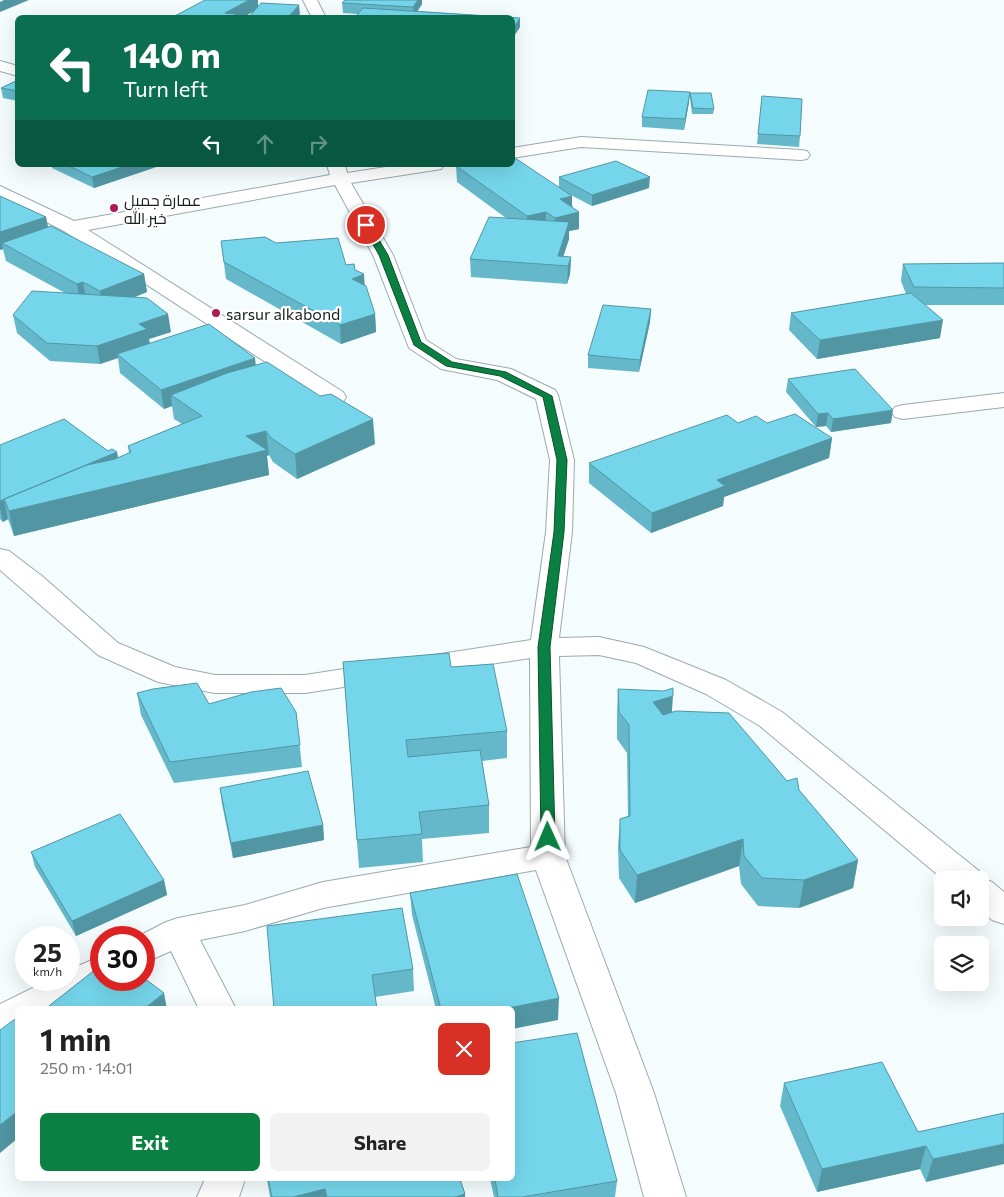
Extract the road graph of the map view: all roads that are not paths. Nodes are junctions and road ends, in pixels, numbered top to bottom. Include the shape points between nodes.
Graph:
1 (310, 0) edge
2 (318, 15) edge
3 (0, 66) edge
4 (15, 70) edge
5 (515, 153) edge
6 (801, 155) dead end
7 (407, 167) edge
8 (338, 172) edge
9 (0, 191) edge
10 (71, 228) junction
11 (335, 396) edge
12 (1004, 400) edge
13 (903, 412) dead end
14 (0, 557) edge
15 (544, 647) junction
16 (548, 856) junction
17 (956, 871) edge
18 (989, 898) edge
19 (1004, 911) edge
20 (178, 931) junction
21 (155, 943) edge
22 (90, 976) edge
23 (31, 1006) edge
24 (216, 1006) edge
25 (15, 1014) edge
26 (0, 1021) edge
27 (224, 1181) edge
28 (218, 1197) edge
29 (666, 1197) edge

1 - 2 street
3 - 4 street
5 - 6 street via 581,142
7 - 8 street
8 - 10 street
8 - 15 street via 384,255 417,343 449,364 503,374 547,396 562,460 559,532
9 - 10 street
10 - 11 street
12 - 13 street
14 - 15 street via 108,648 168,675 215,684 305,684
15 - 16 street
15 - 17 street via 599,646 644,656 716,687 771,719
16 - 20 street via 323,895 245,918
16 - 29 street via 635,1093
18 - 19 street
20 - 21 street
20 - 24 street
22 - 23 street
25 - 26 street
27 - 28 street

